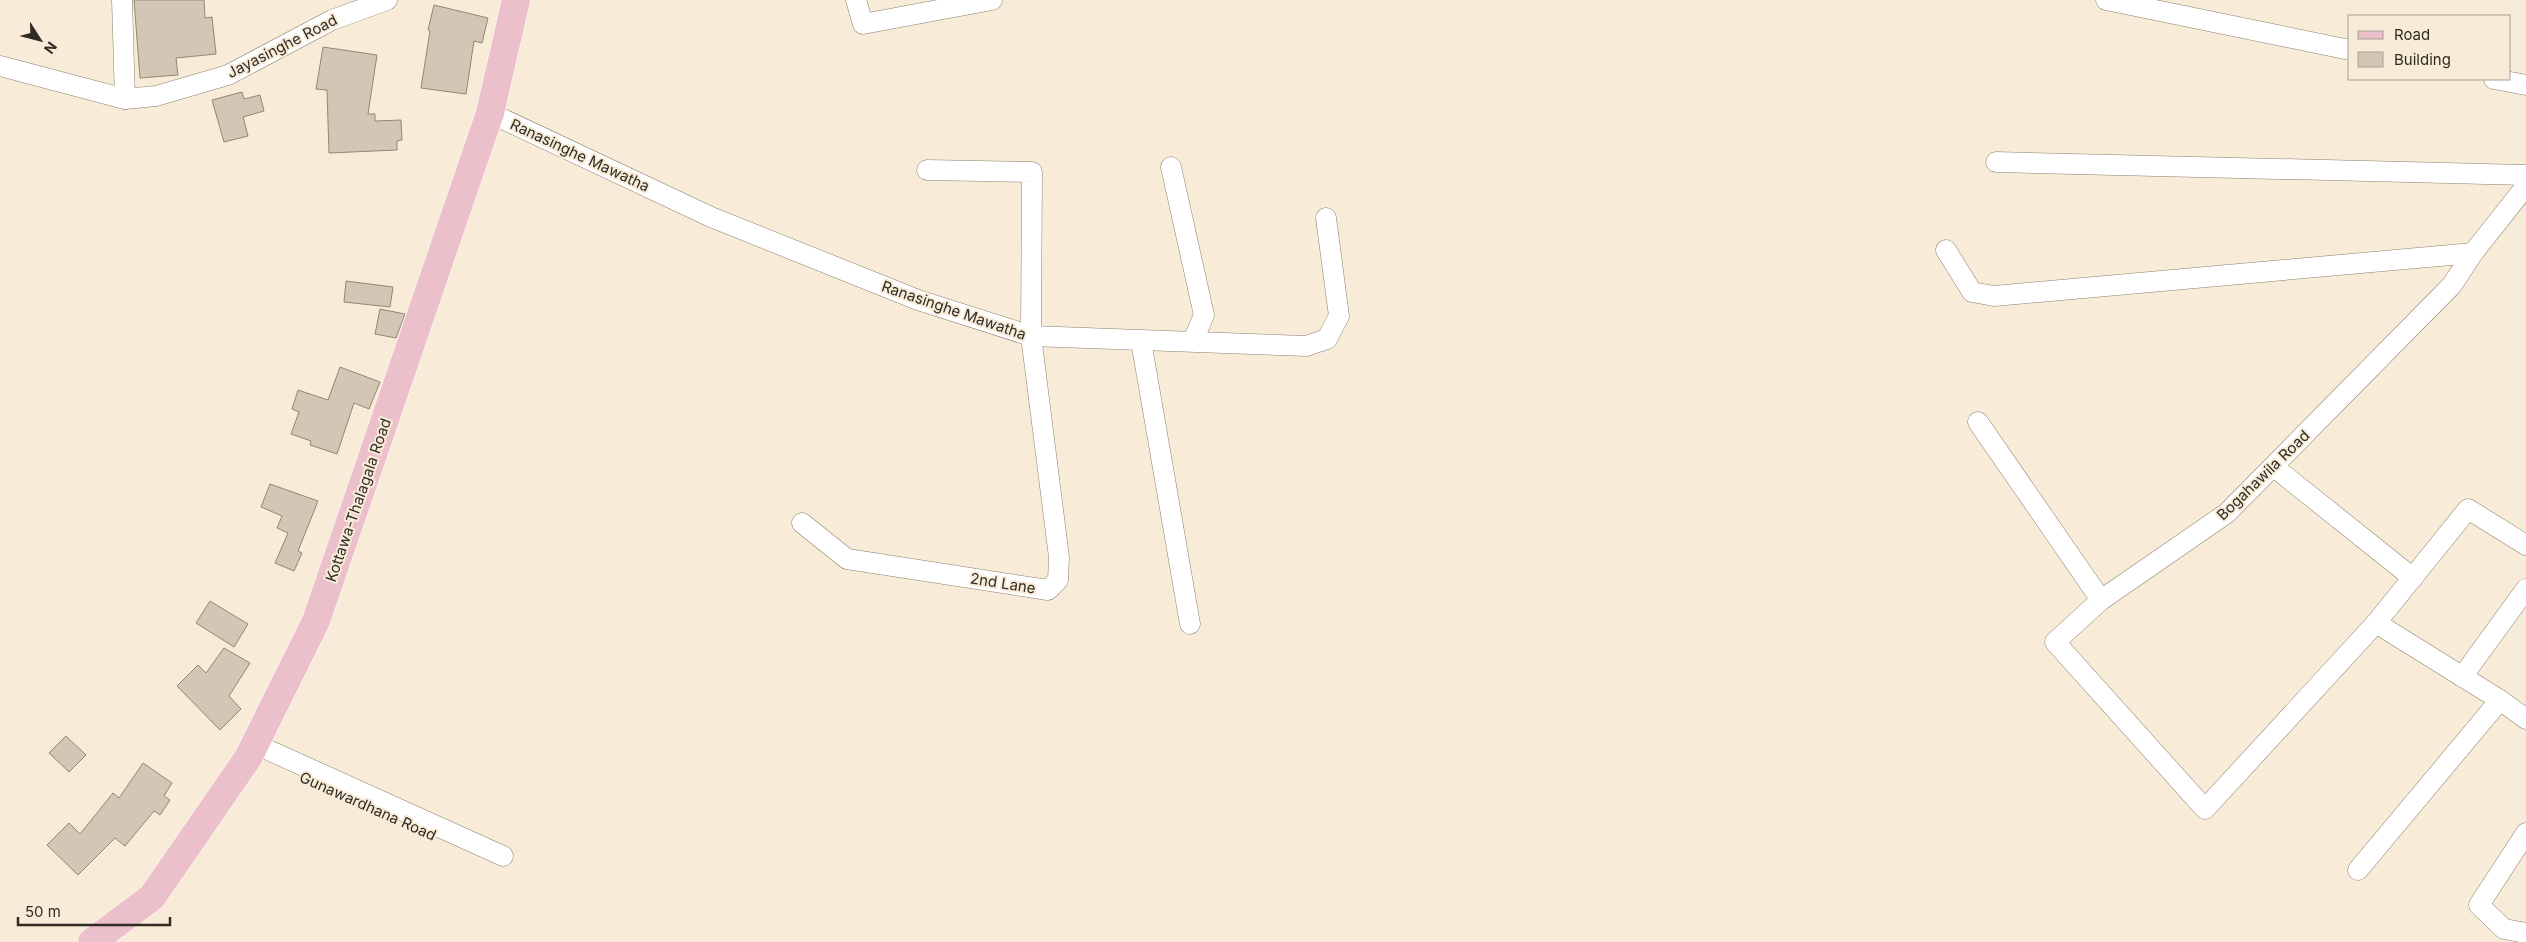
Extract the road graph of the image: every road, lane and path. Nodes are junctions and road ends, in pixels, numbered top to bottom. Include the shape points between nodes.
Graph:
1 (122, 0) edge
2 (388, 0) edge
3 (856, 0) edge
4 (992, 0) edge
5 (2106, 0) edge
6 (511, 1) edge
7 (2348, 50) edge
8 (0, 66) edge
9 (2499, 80) edge
10 (2526, 85) edge
11 (125, 99) junction
12 (490, 113) junction
13 (1996, 162) dead end
14 (1171, 168) dead end
15 (927, 170) dead end
16 (2526, 175) edge
17 (2526, 186) edge
18 (1326, 218) dead end
19 (1946, 250) dead end
20 (2473, 253) junction
21 (1031, 336) junction
22 (1141, 341) junction
23 (1193, 342) junction
24 (1978, 422) dead end
25 (2274, 467) junction
26 (802, 522) dead end
27 (2526, 545) edge
28 (2412, 578) junction
29 (2526, 589) edge
30 (2101, 600) junction
31 (2376, 623) junction
32 (1190, 624) dead end
33 (2462, 677) junction
34 (2500, 700) junction
35 (2526, 720) edge
36 (253, 749) junction
37 (2526, 833) edge
38 (494, 857) dead end
39 (2358, 870) dead end
40 (2526, 933) edge
41 (92, 942) edge

1 - 11 street
2 - 11 street, Jayasinghe Road via 332,20 228,75 156,96
3 - 4 street via 863,24
5 - 7 street
6 - 12 main road, Kottawa-Thalagala Road
8 - 11 street, Jayasinghe Road
9 - 10 street
12 - 21 street, Ranasinghe Mawatha via 711,217 918,300
12 - 36 main road, Kottawa-Thalagala Road via 316,621
13 - 16 street
14 - 23 street via 1204,315
15 - 21 street via 1032,172
17 - 20 street, Bogahawila Road
18 - 23 street, Ranasinghe Mawatha via 1339,316 1327,339 1306,346
19 - 20 street via 1972,292 1994,296
20 - 25 street, Bogahawila Road via 2452,285
21 - 22 street, Ranasinghe Mawatha
21 - 26 street, 2nd Lane via 1059,557 1058,580 1048,590 847,559
22 - 23 street, Ranasinghe Mawatha
22 - 32 street
24 - 30 street
25 - 28 street
25 - 30 street, Bogahawila Road via 2227,513
27 - 28 street via 2468,509
28 - 31 street
29 - 33 street
30 - 31 street, Bogahawila Road via 2055,642 2205,809
31 - 33 street
33 - 34 street
34 - 35 street
34 - 39 street
36 - 38 street
36 - 41 main road, Kottawa-Thalagala Road via 152,897
37 - 40 street via 2479,905 2504,929

